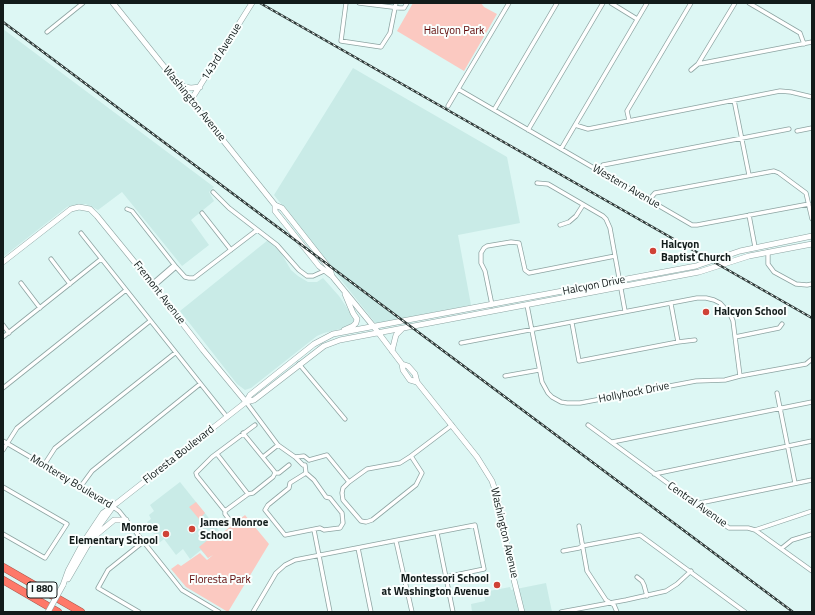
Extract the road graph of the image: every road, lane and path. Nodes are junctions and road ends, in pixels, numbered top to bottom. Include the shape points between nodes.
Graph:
1 (82, 3) edge
2 (113, 3) edge
3 (252, 3) edge
4 (346, 3) edge
5 (359, 3) edge
6 (396, 3) edge
7 (407, 3) edge
8 (509, 3) edge
9 (557, 3) edge
10 (603, 3) edge
11 (611, 3) edge
12 (647, 3) edge
13 (691, 3) edge
14 (735, 3) edge
15 (749, 3) edge
16 (395, 8) junction
17 (637, 19) junction
18 (46, 32) dead end
19 (812, 42) edge
20 (804, 44) junction
21 (698, 64) junction
22 (691, 70) dead end
23 (176, 82) junction
24 (200, 87) junction
25 (458, 89) junction
26 (812, 97) edge
27 (191, 100) junction
28 (734, 100) junction
29 (448, 106) dead end
30 (494, 110) junction
31 (629, 120) junction
32 (575, 125) junction
33 (812, 128) edge
34 (789, 129) dead end
35 (528, 130) junction
36 (797, 131) dead end
37 (742, 138) junction
38 (561, 149) junction
39 (598, 172) junction
40 (749, 175) junction
41 (537, 183) dead end
42 (213, 192) dead end
43 (649, 200) junction
44 (809, 204) junction
45 (275, 205) junction
46 (583, 205) junction
47 (127, 209) dead end
48 (202, 213) dead end
49 (749, 216) junction
50 (812, 219) edge
51 (560, 225) dead end
52 (257, 230) junction
53 (81, 233) dead end
54 (812, 236) edge
55 (812, 244) edge
56 (755, 247) junction
57 (231, 250) junction
58 (768, 252) junction
59 (615, 256) junction
60 (51, 259) dead end
61 (102, 259) junction
62 (3, 262) edge
63 (326, 264) junction
64 (176, 266) junction
65 (677, 270) junction
66 (324, 271) junction
67 (332, 276) junction
68 (668, 278) junction
69 (619, 281) junction
70 (20, 283) dead end
71 (70, 284) junction
72 (812, 284) edge
73 (153, 285) junction
74 (620, 287) junction
75 (126, 290) junction
76 (343, 290) junction
77 (671, 304) junction
78 (492, 305) junction
79 (527, 305) junction
80 (40, 308) junction
81 (625, 312) junction
82 (150, 321) junction
83 (572, 323) junction
84 (782, 324) dead end
85 (3, 325) edge
86 (374, 327) junction
87 (404, 328) junction
88 (532, 330) junction
89 (378, 332) junction
90 (9, 333) junction
91 (334, 334) junction
92 (3, 337) edge
93 (735, 337) junction
94 (695, 340) dead end
95 (678, 342) junction
96 (461, 343) dead end
97 (392, 351) junction
98 (175, 353) junction
99 (812, 359) edge
100 (299, 364) junction
101 (539, 370) junction
102 (505, 376) dead end
103 (740, 376) junction
104 (200, 384) junction
105 (3, 388) edge
106 (777, 393) dead end
107 (246, 402) junction
108 (812, 402) edge
109 (780, 408) junction
110 (227, 417) junction
111 (345, 419) dead end
112 (255, 425) dead end
113 (452, 425) junction
114 (588, 425) dead end
115 (243, 433) junction
116 (812, 441) edge
117 (5, 442) edge
118 (612, 442) junction
119 (278, 444) junction
120 (787, 446) junction
121 (3, 450) edge
122 (217, 454) junction
123 (411, 456) junction
124 (263, 457) junction
125 (296, 458) junction
126 (310, 460) junction
127 (289, 464) dead end
128 (44, 465) junction
129 (305, 465) junction
130 (275, 474) junction
131 (306, 474) junction
132 (654, 474) junction
133 (812, 480) edge
134 (349, 482) junction
135 (795, 483) junction
136 (80, 486) junction
137 (3, 487) edge
138 (248, 494) junction
139 (695, 504) junction
140 (113, 507) junction
141 (812, 510) edge
142 (225, 511) junction
143 (126, 520) junction
144 (232, 523) dead end
145 (579, 526) dead end
146 (314, 530) junction
147 (755, 530) junction
148 (437, 533) junction
149 (3, 534) edge
150 (812, 534) edge
151 (91, 540) junction
152 (396, 541) junction
153 (143, 542) junction
154 (582, 546) junction
155 (358, 548) junction
156 (782, 548) junction
157 (563, 551) dead end
158 (319, 555) junction
159 (3, 567) edge
160 (691, 571) junction
161 (812, 571) edge
162 (446, 577) junction
163 (636, 577) dead end
164 (3, 580) edge
165 (63, 585) junction
166 (647, 596) junction
167 (610, 603) junction
168 (48, 612) edge
169 (58, 612) edge
170 (81, 612) edge
171 (139, 612) edge
172 (219, 612) edge
173 (253, 612) edge
174 (330, 612) edge
175 (371, 612) edge
176 (412, 612) edge
177 (453, 612) edge
178 (522, 612) edge
179 (561, 612) edge
180 (617, 612) edge
181 (745, 612) edge

1 - 18 street
2 - 23 main road, Washington Avenue
3 - 24 main road, 143rd Avenue
4 - 16 street via 340,41 381,46 390,33
5 - 16 street
6 - 16 street
7 - 16 street via 404,8
8 - 25 street
9 - 30 street
10 - 35 street
11 - 17 street
12 - 17 street
13 - 31 street via 627,110
14 - 21 street
15 - 20 street via 800,33
17 - 32 street
19 - 20 street
20 - 21 street
21 - 22 street
23 - 24 main road via 185,87
23 - 27 main road, Washington Avenue
24 - 27 main road, 143rd Avenue
25 - 29 street
25 - 30 street, Western Avenue
26 - 28 street via 786,91
27 - 45 main road, Washington Avenue
28 - 31 street
28 - 37 street
30 - 35 street, Western Avenue
31 - 32 street via 588,129
32 - 38 street
33 - 36 street
34 - 37 street
35 - 38 street, Western Avenue
37 - 39 street via 603,165
37 - 40 street
38 - 39 street, Western Avenue
39 - 43 street, Western Avenue
40 - 43 street via 655,193
40 - 44 street via 769,171 780,173 804,190
41 - 46 street via 548,184
42 - 52 street
43 - 49 street, Western Avenue via 697,226
44 - 49 street, Western Avenue
44 - 50 street
45 - 63 main road, Washington Avenue via 282,208
45 - 66 main road, Washington Avenue via 276,211
46 - 51 street via 576,216
46 - 59 street via 606,219
47 - 64 street via 132,211
48 - 57 street
49 - 56 street
52 - 57 street
52 - 66 street via 277,245 307,276
53 - 61 street
54 - 56 main road, Halcyon Drive
55 - 58 main road, Halcyon Drive
56 - 65 main road, Halcyon Drive
57 - 64 street via 194,278 185,277
58 - 68 main road, Halcyon Drive
58 - 72 street via 767,262 771,269 790,282
59 - 69 street
59 - 78 street via 529,273 525,270 519,243 487,246 481,253
60 - 71 street
61 - 71 street
61 - 75 street
62 - 73 main road, Fremont Avenue via 71,208 80,207 90,209 97,216
63 - 66 street
63 - 67 main road, Washington Avenue
64 - 73 street
65 - 68 main road
65 - 69 main road, Halcyon Drive
66 - 67 main road, Washington Avenue
67 - 76 main road, Washington Avenue
68 - 74 main road, Halcyon Drive
69 - 74 street
69 - 78 main road, Halcyon Drive
70 - 80 street
71 - 80 street
73 - 107 main road, Fremont Avenue
74 - 79 main road, Halcyon Drive
74 - 81 street
75 - 82 street
75 - 105 street
76 - 86 main road, Washington Avenue
76 - 91 main road via 357,319 348,329
77 - 81 street
77 - 93 street via 697,298 720,303 730,314
77 - 95 street
78 - 86 main road, Halcyon Drive
79 - 87 main road, Halcyon Drive
79 - 88 street, Hollyhock Drive
80 - 90 street
81 - 83 street
82 - 98 street
82 - 117 street via 17,428
83 - 88 street
83 - 95 street via 579,362
84 - 93 street via 779,328
85 - 90 street
86 - 89 main road, Washington Avenue
86 - 91 main road, Floresta Boulevard
87 - 89 main road, Halcyon Drive
87 - 97 main road via 396,335
88 - 96 street
88 - 101 street, Hollyhock Drive
89 - 97 main road, Washington Avenue
89 - 100 main road, Floresta Boulevard via 335,341
90 - 92 street
91 - 107 main road, Floresta Boulevard via 309,348 250,395
93 - 103 street
94 - 95 street
97 - 113 main road, Washington Avenue via 410,380 417,382
98 - 104 street
98 - 128 street via 55,448
99 - 103 street, Hollyhock Drive via 806,364
100 - 107 main road, Floresta Boulevard via 254,400
100 - 111 street
101 - 102 street
101 - 103 street, Hollyhock Drive via 548,393 561,402 574,404 696,381 718,381
104 - 110 street
104 - 136 street via 92,471
106 - 109 street
107 - 110 main road, Floresta Boulevard
107 - 119 street, Fremont Avenue
108 - 109 street
109 - 118 street
109 - 120 street
110 - 140 main road, Floresta Boulevard
112 - 115 street
113 - 123 street
113 - 178 main road, Washington Avenue via 492,481
114 - 118 street, Central Avenue
115 - 122 street
115 - 124 street
116 - 120 street
117 - 121 street
117 - 128 street, Monterey Boulevard
118 - 132 street, Central Avenue
119 - 124 street
119 - 125 street, Fremont Avenue
120 - 132 street
120 - 135 street
122 - 138 street
122 - 142 street via 196,473
123 - 134 street via 400,463 367,469
123 - 134 street via 422,473 416,485 372,520 361,521 343,500 343,488
124 - 130 street
125 - 126 street via 304,456
125 - 129 street, Fremont Avenue
126 - 129 street
126 - 134 street via 327,455
127 - 130 street
128 - 136 street, Monterey Boulevard
129 - 131 street
130 - 138 street via 253,493
131 - 146 street via 342,513 344,523 340,528
131 - 146 street via 290,483 289,488 265,510 285,535
132 - 139 street, Central Avenue
133 - 135 street
135 - 139 street
136 - 140 street, Monterey Boulevard
137 - 149 street via 66,524 45,558
138 - 142 street
139 - 147 street, Central Avenue via 729,528
140 - 143 street, Monterey Boulevard
140 - 151 main road, Floresta Boulevard
140 - 165 main road, Floresta Boulevard via 103,513 96,522 68,571
141 - 147 street
142 - 144 street
143 - 151 main road via 114,520
143 - 153 street, Monterey Boulevard
145 - 154 street
146 - 158 street
147 - 156 street, Central Avenue
148 - 152 street
148 - 162 street
148 - 162 street via 475,524 484,569
150 - 156 street via 792,540
151 - 165 main road, Floresta Boulevard
152 - 155 street
152 - 176 street
153 - 171 street via 108,570 98,588
153 - 172 street, Monterey Boulevard via 182,590
154 - 157 street
154 - 160 street via 640,535
154 - 167 street via 587,571
155 - 158 street
155 - 175 street
156 - 161 street, Central Avenue
158 - 173 street via 285,565 276,573
158 - 174 street
159 - 170 highway, I 880
160 - 166 street via 666,591
160 - 181 street
162 - 177 street
163 - 166 street via 642,581
164 - 169 highway, I 880
165 - 168 main road, bridge
166 - 167 street
167 - 179 street
167 - 180 street

